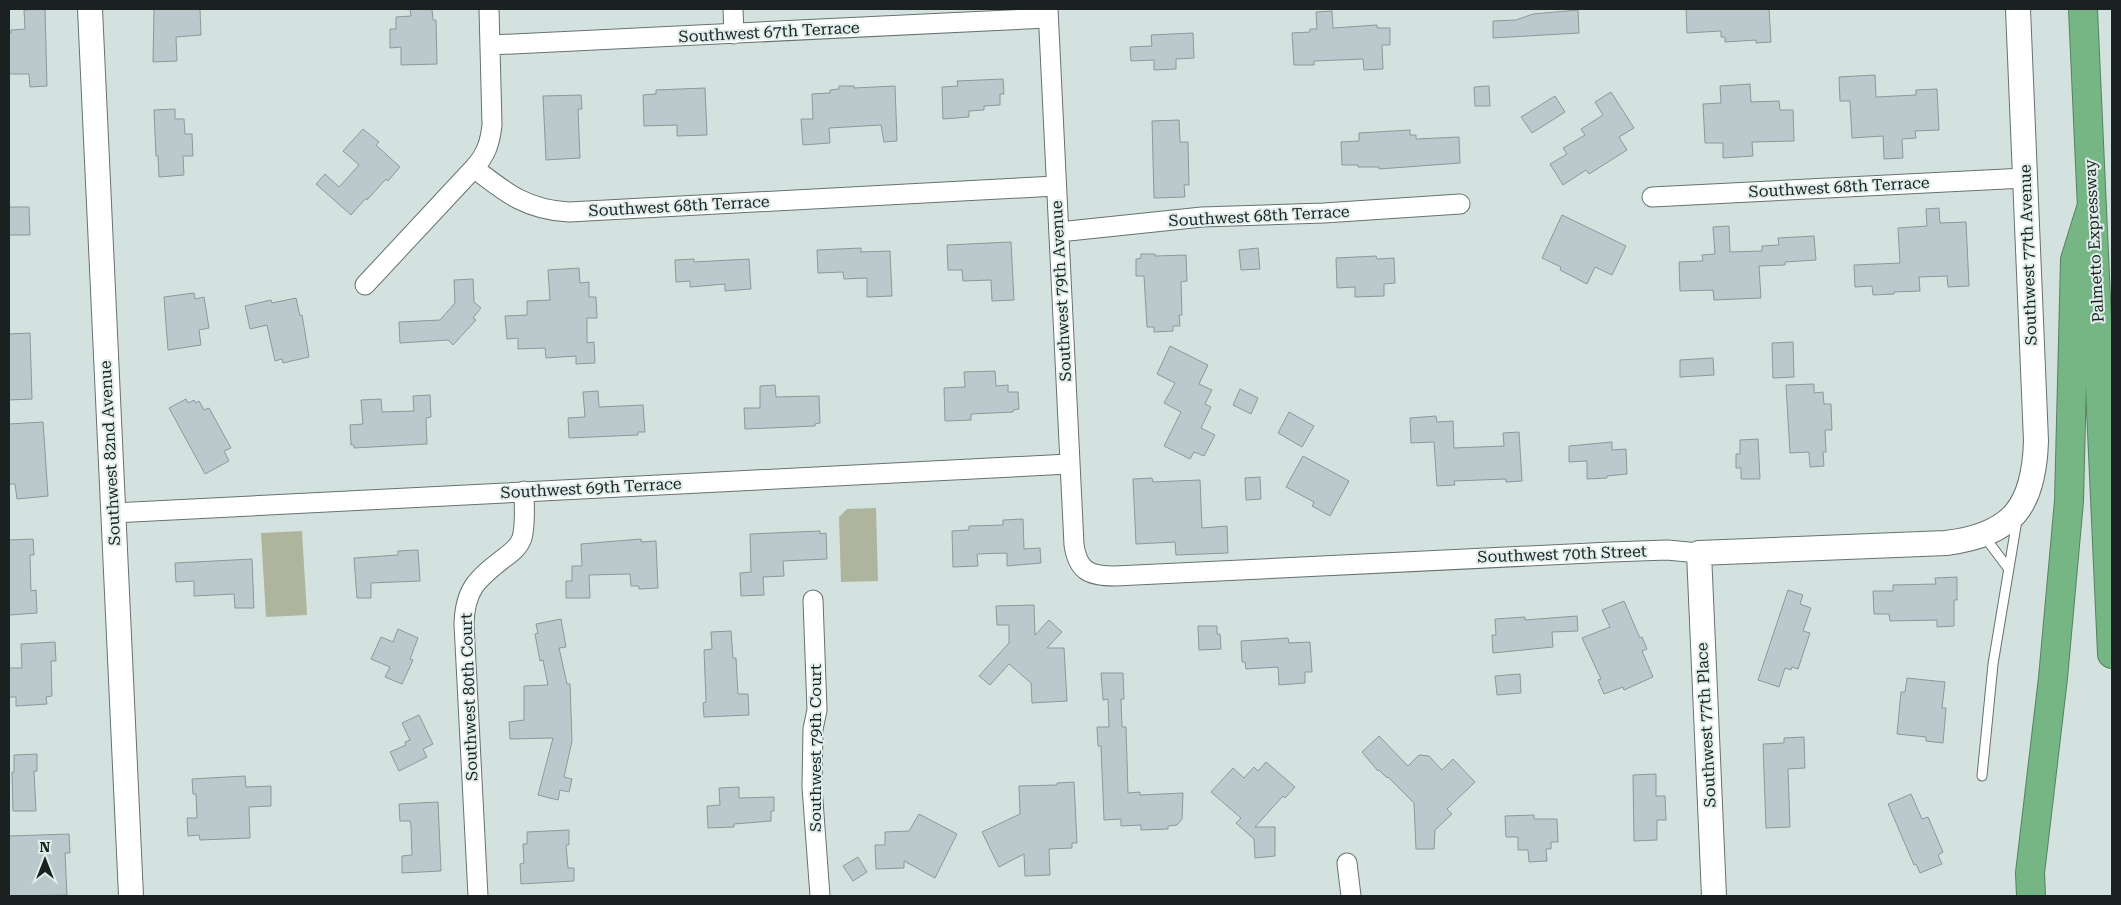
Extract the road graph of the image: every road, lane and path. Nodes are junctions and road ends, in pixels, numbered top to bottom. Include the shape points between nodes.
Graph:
1 (90, 9) edge
2 (489, 9) edge
3 (734, 9) edge
4 (2018, 9) edge
5 (2082, 9) edge
6 (1048, 13) edge
7 (734, 34) junction
8 (491, 45) junction
9 (474, 168) junction
10 (2025, 178) junction
11 (1056, 186) junction
12 (1652, 197) dead end
13 (1460, 204) dead end
14 (2092, 205) junction
15 (1060, 232) junction
16 (365, 285) dead end
17 (1069, 464) junction
18 (524, 491) junction
19 (2022, 504) junction
20 (113, 513) junction
21 (1983, 536) junction
22 (1699, 553) junction
23 (2008, 568) junction
24 (1084, 569) joint
25 (813, 600) dead end
26 (2112, 654) edge
27 (1982, 776) dead end
28 (1347, 863) dead end
29 (2028, 888) edge
30 (131, 896) edge
31 (478, 896) edge
32 (820, 896) edge
33 (1351, 896) edge
34 (1714, 896) edge

1 - 20 street, Southwest 82nd Avenue
2 - 8 street
3 - 7 street
4 - 10 street, Southwest 77th Avenue
5 - 14 highway, Palmetto Expressway
6 - 7 street, Southwest 67th Terrace
6 - 11 street, Southwest 79th Avenue
7 - 8 street, Southwest 67th Terrace
8 - 9 street via 490,144
9 - 11 street, Southwest 68th Terrace via 520,202 569,212
9 - 16 street
10 - 12 street, Southwest 68th Terrace
10 - 19 street, Southwest 77th Avenue via 2036,441 2032,476
11 - 15 street, Southwest 79th Avenue
13 - 15 street, Southwest 68th Terrace via 1202,217
14 - 26 highway, Palmetto Expressway
14 - 29 highway via 2075,260 2069,501 2052,688
15 - 17 street, Southwest 79th Avenue
17 - 18 street, Southwest 69th Terrace
17 - 24 street, Southwest 79th Avenue via 1076,557
18 - 20 street, Southwest 69th Terrace
18 - 31 street, Southwest 80th Court via 519,542 512,552 476,581 465,611
19 - 21 street, Southwest 70th Street via 2004,525
19 - 23 lane
20 - 30 street, Southwest 82nd Avenue
21 - 22 street, Southwest 70th Street via 1946,543
21 - 23 lane
22 - 24 street, Southwest 70th Street via 1667,550 1557,554 1115,576
22 - 34 street, Southwest 77th Place
23 - 27 lane via 1993,664
25 - 32 street, Southwest 79th Court via 817,710 813,729 812,806
28 - 33 street

